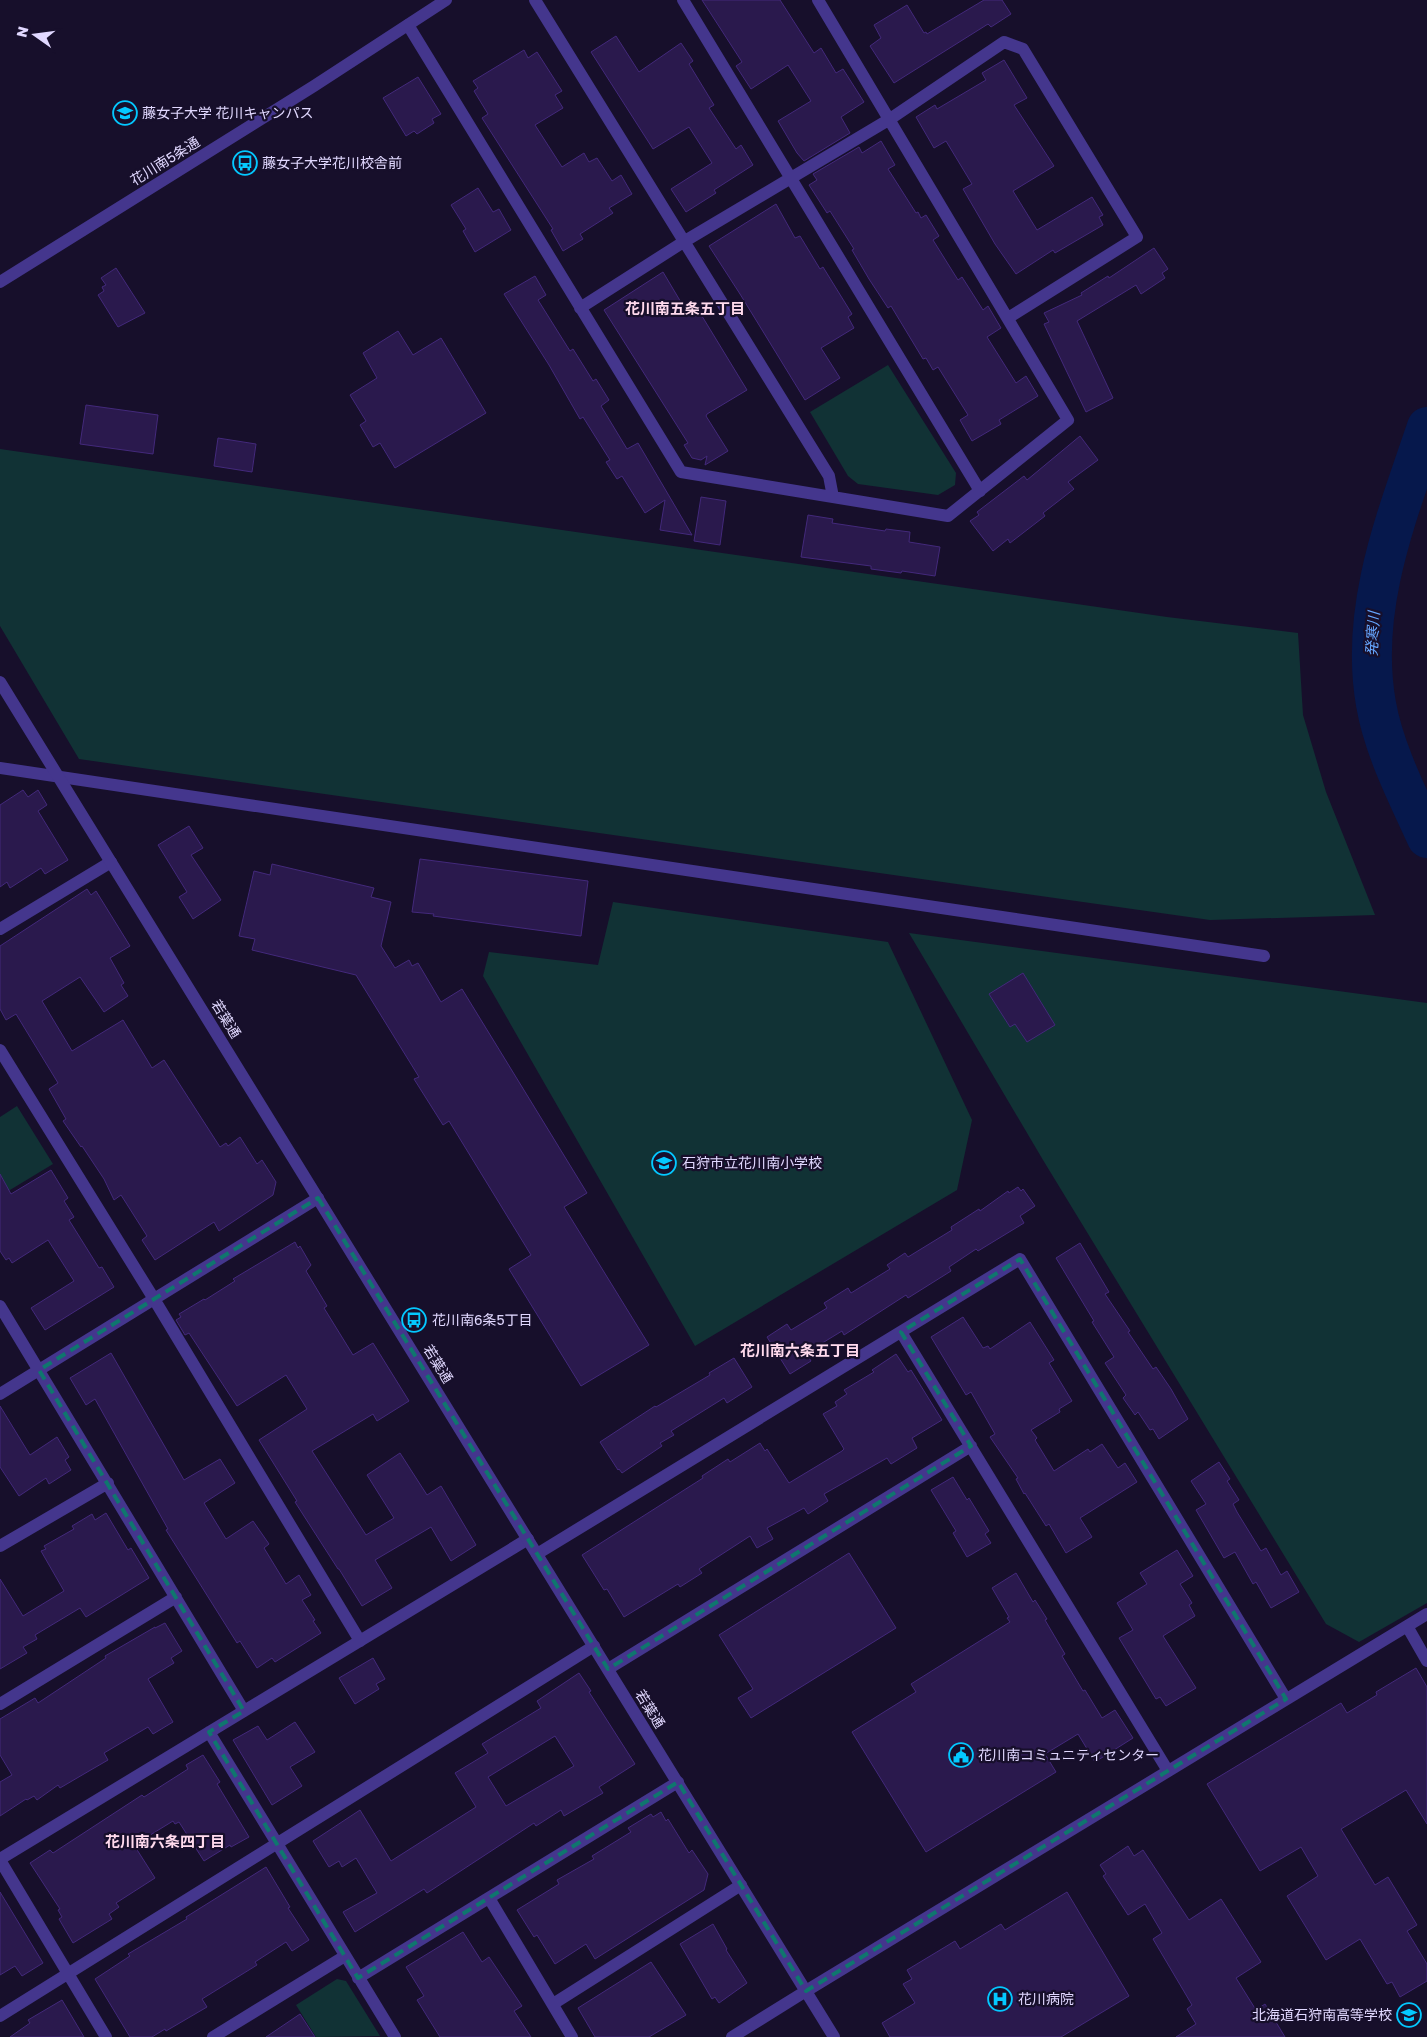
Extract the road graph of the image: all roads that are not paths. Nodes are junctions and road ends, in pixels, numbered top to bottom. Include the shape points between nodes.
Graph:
1 (446, 0) edge
2 (535, 0) edge
3 (683, 0) edge
4 (818, 0) edge
5 (408, 25) junction
6 (890, 119) junction
7 (790, 177) junction
8 (684, 241) junction
9 (0, 282) edge
10 (580, 308) junction
11 (1008, 318) junction
12 (980, 491) junction
13 (833, 497) junction
14 (0, 682) edge
15 (0, 768) edge
16 (58, 776) junction
17 (111, 862) junction
18 (0, 929) edge
19 (1264, 956) dead end
20 (0, 1050) edge
21 (318, 1198) junction
22 (154, 1299) junction
23 (0, 1306) edge
24 (901, 1332) junction
25 (40, 1370) junction
26 (0, 1394) edge
27 (971, 1446) junction
28 (108, 1483) junction
29 (528, 1539) junction
30 (0, 1546) edge
31 (537, 1554) junction
32 (176, 1597) junction
33 (1427, 1614) edge
34 (1407, 1626) junction
35 (360, 1641) junction
36 (594, 1646) junction
37 (1427, 1661) edge
38 (608, 1669) junction
39 (1286, 1699) junction
40 (0, 1704) edge
41 (244, 1710) junction
42 (209, 1732) junction
43 (1168, 1771) junction
44 (678, 1782) junction
45 (276, 1844) junction
46 (0, 1859) edge
47 (741, 1885) junction
48 (490, 1898) junction
49 (345, 1956) junction
50 (69, 1973) junction
51 (358, 1978) junction
52 (806, 1991) junction
53 (552, 2004) junction
54 (0, 2016) edge
55 (235, 2031) edge
56 (106, 2037) edge
57 (213, 2037) edge
58 (395, 2037) edge
59 (572, 2037) edge
60 (732, 2037) edge
61 (834, 2037) edge

1 - 5 street, 花川南5条通
2 - 8 street
3 - 7 street
4 - 6 street
5 - 9 street, 花川南5条通
5 - 10 street
6 - 7 street
6 - 11 street
6 - 11 street via 1004,42 1023,49 1137,237
7 - 8 street
7 - 12 street
8 - 10 street
8 - 13 street via 829,476
10 - 13 street via 681,472
11 - 12 street via 1068,420
12 - 13 street via 948,516
14 - 16 street, 若葉通
15 - 16 street
16 - 17 street, 若葉通
16 - 19 street
17 - 18 street
17 - 21 street, 若葉通
20 - 22 street
21 - 22 street
21 - 29 street, 若葉通
22 - 25 street
22 - 35 street
23 - 25 street
24 - 27 street
24 - 31 street
24 - 39 street via 1020,1259
25 - 26 street
25 - 28 street
27 - 38 street
27 - 43 street
28 - 30 street
28 - 32 street
29 - 31 street, 若葉通
29 - 35 street
31 - 36 street, 若葉通
32 - 40 street
32 - 41 street
33 - 34 street
34 - 37 street
34 - 39 street
35 - 41 street
36 - 38 street, 若葉通
36 - 45 street
38 - 44 street, 若葉通
39 - 43 street
41 - 42 street
42 - 45 street
42 - 46 street
43 - 52 street
44 - 47 street, 若葉通
44 - 48 street
45 - 49 street
45 - 50 street
46 - 50 street
47 - 52 street, 若葉通
47 - 53 street
48 - 51 street
48 - 53 street
49 - 51 street
49 - 55 street
50 - 54 street
50 - 56 street
51 - 58 street
52 - 60 street
52 - 61 street, 若葉通
53 - 59 street
55 - 57 street

